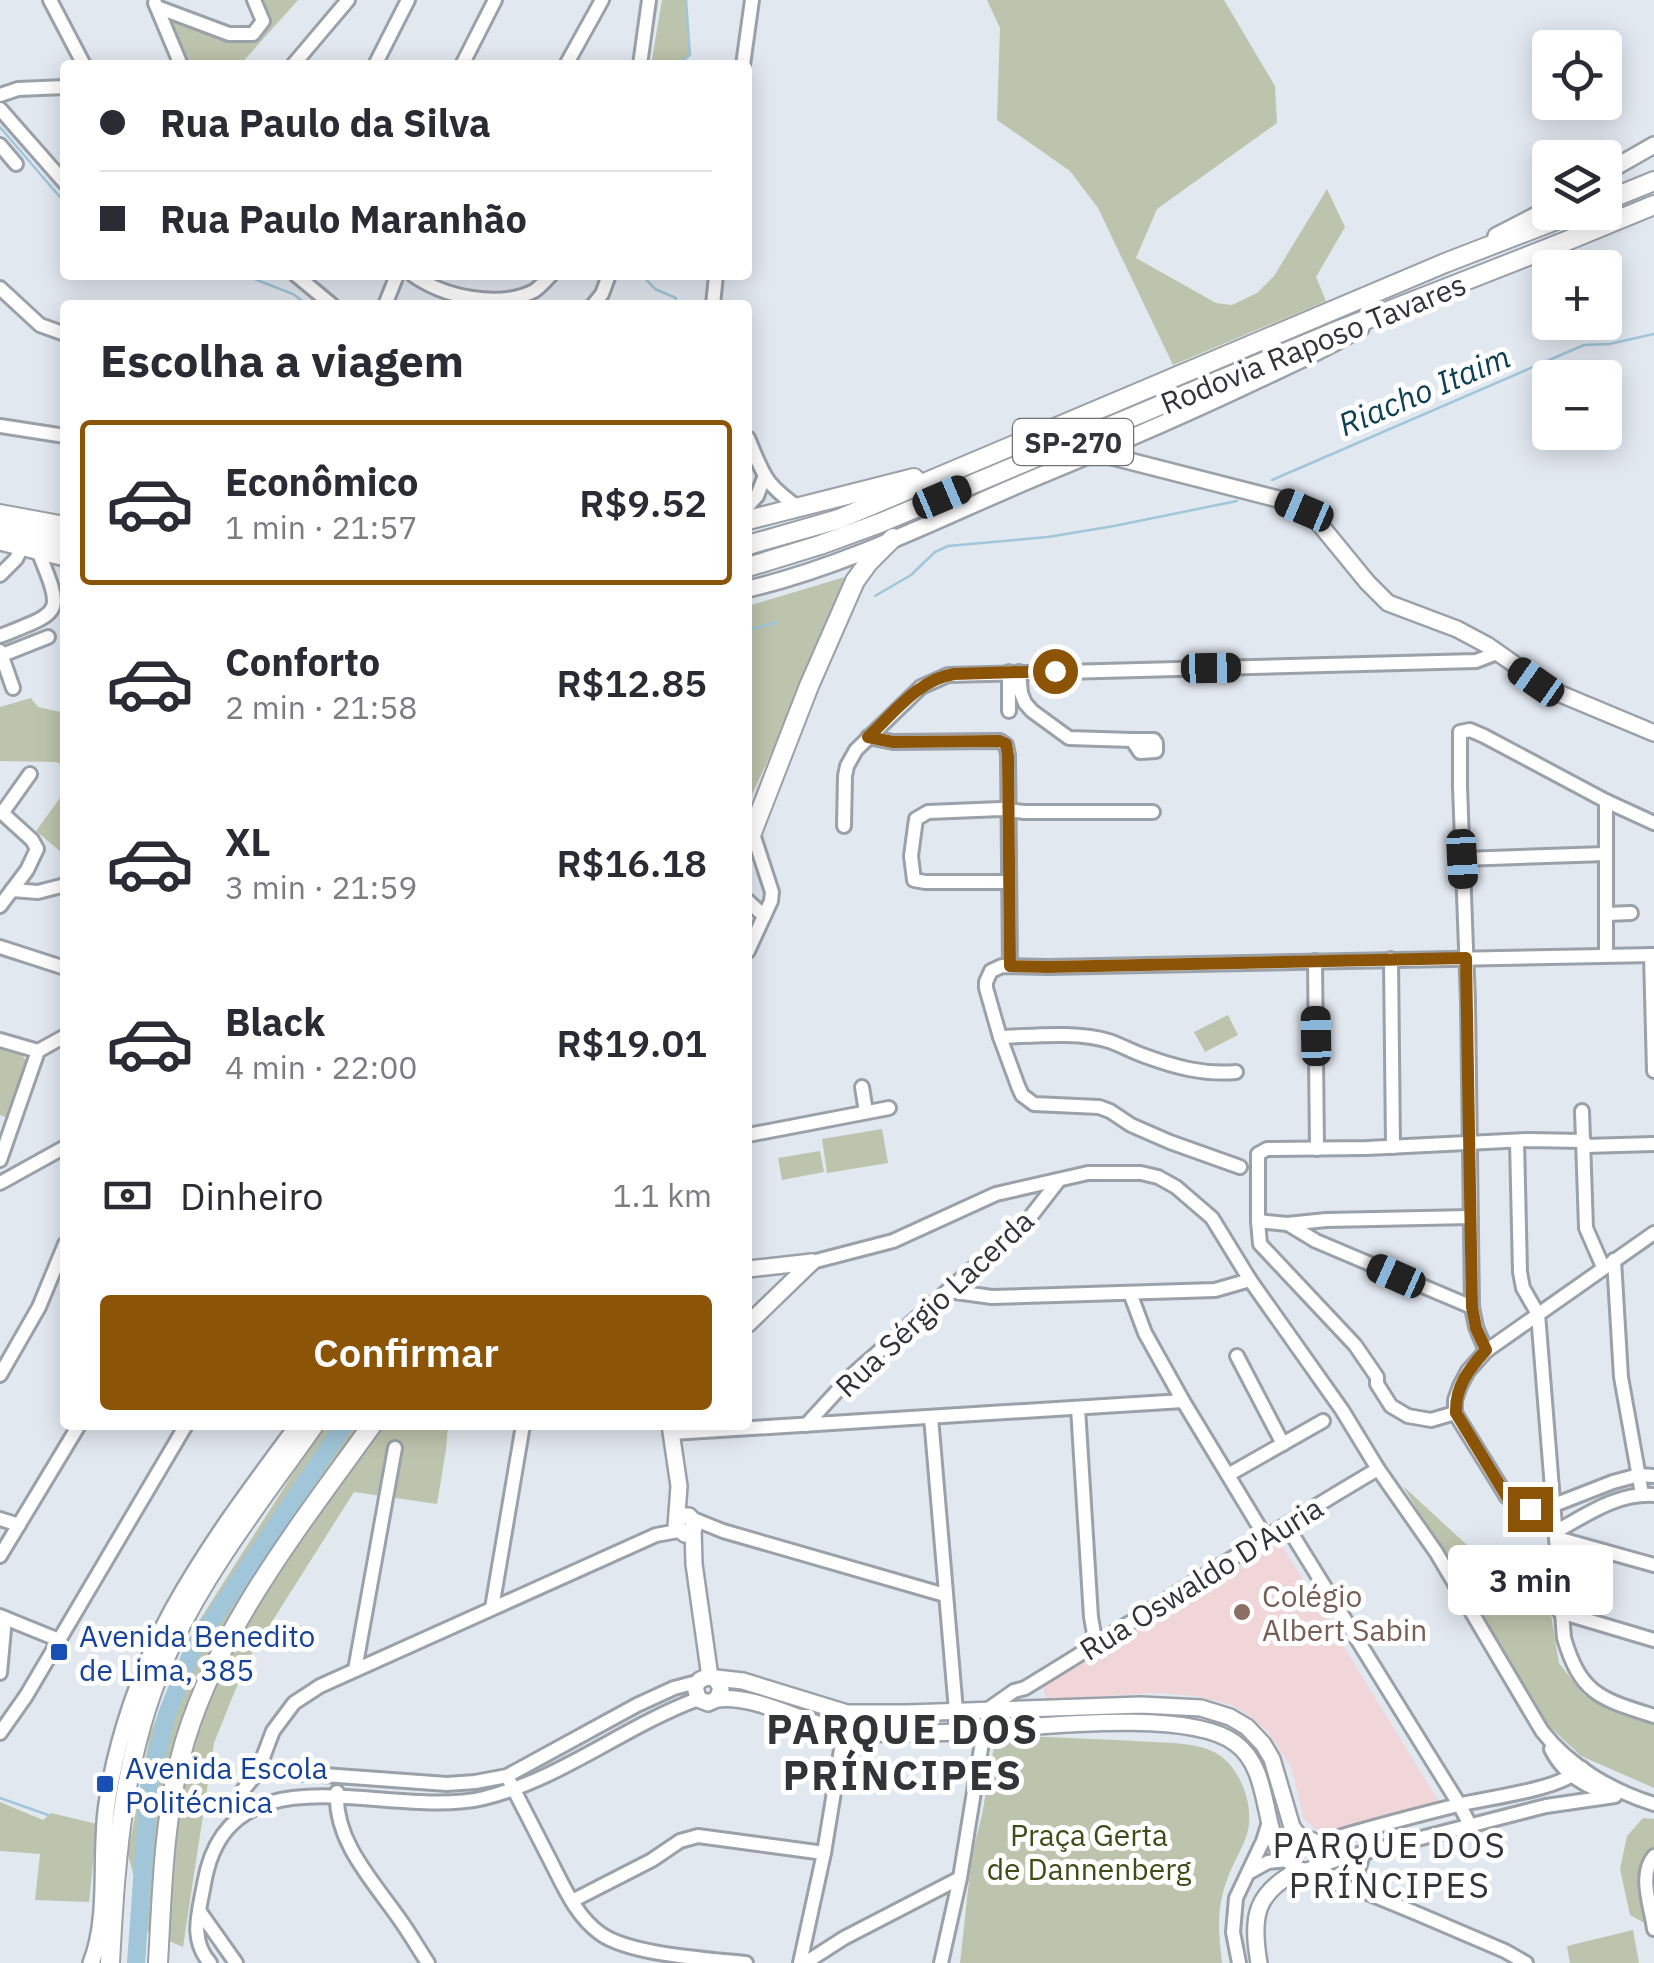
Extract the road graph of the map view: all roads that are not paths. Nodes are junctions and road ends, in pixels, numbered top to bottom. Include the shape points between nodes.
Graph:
1 (50, 0) edge
2 (254, 0) edge
3 (348, 0) edge
4 (408, 0) edge
5 (495, 0) edge
6 (602, 0) edge
7 (649, 0) edge
8 (752, 0) edge
9 (156, 3) edge
10 (81, 60) edge
11 (179, 60) edge
12 (298, 60) edge
13 (378, 60) edge
14 (465, 60) edge
15 (569, 60) edge
16 (641, 60) edge
17 (744, 60) edge
18 (60, 86) edge
19 (0, 96) edge
20 (0, 109) edge
21 (1654, 144) edge
22 (0, 145) edge
23 (1622, 163) edge
24 (16, 164) dead end
25 (60, 177) edge
26 (1654, 180) edge
27 (1622, 194) edge
28 (1654, 205) edge
29 (1532, 217) edge
30 (1532, 229) edge
31 (1445, 263) junction
32 (302, 280) edge
33 (423, 280) edge
34 (546, 280) edge
35 (0, 288) edge
36 (326, 300) edge
37 (1394, 308) junction
38 (60, 332) edge
39 (0, 426) edge
40 (1140, 434) junction
41 (60, 435) edge
42 (752, 448) edge
43 (1001, 452) junction
44 (1098, 453) junction
45 (1148, 466) junction
46 (764, 478) junction
47 (752, 502) edge
48 (798, 508) junction
49 (0, 514) edge
50 (752, 519) edge
51 (60, 525) edge
52 (0, 530) edge
53 (893, 538) junction
54 (0, 542) edge
55 (60, 542) edge
56 (752, 545) edge
57 (30, 549) junction
58 (60, 557) edge
59 (752, 566) edge
60 (0, 575) edge
61 (752, 587) edge
62 (0, 636) edge
63 (48, 637) dead end
64 (1497, 653) junction
65 (0, 654) edge
66 (1014, 672) junction
67 (13, 688) dead end
68 (1009, 710) dead end
69 (1654, 733) edge
70 (868, 737) junction
71 (1132, 740) dead end
72 (30, 774) dead end
73 (1606, 800) junction
74 (1009, 811) junction
75 (1, 812) edge
76 (1153, 812) dead end
77 (1654, 822) edge
78 (844, 826) dead end
79 (752, 832) edge
80 (752, 842) edge
81 (1605, 854) junction
82 (1462, 859) junction
83 (1010, 882) junction
84 (60, 886) edge
85 (4, 897) edge
86 (752, 905) edge
87 (1631, 913) dead end
88 (1607, 914) junction
89 (764, 916) junction
90 (752, 942) edge
91 (0, 947) edge
92 (1606, 955) junction
93 (1652, 956) edge
94 (1466, 958) junction
95 (1392, 960) junction
96 (1315, 962) junction
97 (60, 966) edge
98 (1010, 966) junction
99 (1000, 1037) junction
100 (60, 1039) edge
101 (0, 1040) edge
102 (38, 1052) junction
103 (1654, 1070) edge
104 (1236, 1072) dead end
105 (862, 1087) dead end
106 (889, 1108) dead end
107 (1582, 1111) dead end
108 (866, 1112) junction
109 (752, 1133) edge
110 (1518, 1141) junction
111 (1468, 1143) junction
112 (1584, 1144) junction
113 (1654, 1144) edge
114 (1393, 1148) junction
115 (1318, 1150) junction
116 (60, 1151) edge
117 (0, 1160) edge
118 (1240, 1167) dead end
119 (1059, 1180) junction
120 (0, 1183) edge
121 (1471, 1216) junction
122 (1258, 1221) junction
123 (1287, 1224) junction
124 (1654, 1232) edge
125 (60, 1256) edge
126 (812, 1262) junction
127 (1609, 1264) junction
128 (752, 1268) edge
129 (1250, 1280) junction
130 (948, 1291) junction
131 (1130, 1293) junction
132 (1472, 1307) junction
133 (1538, 1314) junction
134 (752, 1320) edge
135 (1486, 1350) junction
136 (1237, 1356) dead end
137 (0, 1375) edge
138 (1183, 1401) junction
139 (1078, 1408) junction
140 (1456, 1413) junction
141 (931, 1417) junction
142 (1322, 1421) dead end
143 (806, 1425) junction
144 (752, 1427) edge
145 (75, 1430) edge
146 (183, 1430) edge
147 (295, 1430) edge
148 (311, 1430) edge
149 (369, 1430) edge
150 (522, 1430) edge
151 (671, 1430) edge
152 (1283, 1444) junction
153 (395, 1448) dead end
154 (1378, 1469) junction
155 (1228, 1475) junction
156 (1647, 1476) edge
157 (1648, 1495) edge
158 (1554, 1505) junction
159 (0, 1519) edge
160 (19, 1525) junction
161 (686, 1525) junction
162 (1287, 1526) junction
163 (1557, 1534) junction
164 (1266, 1538) junction
165 (0, 1556) edge
166 (1654, 1565) edge
167 (945, 1595) junction
168 (492, 1608) junction
169 (1560, 1612) junction
170 (3, 1617) edge
171 (59, 1640) junction
172 (1654, 1640) edge
173 (1096, 1645) junction
174 (355, 1670) junction
175 (0, 1673) edge
176 (705, 1684) junction
177 (1025, 1688) junction
178 (987, 1710) junction
179 (1006, 1710) junction
180 (956, 1712) junction
181 (847, 1713) junction
182 (1654, 1716) edge
183 (984, 1730) junction
184 (845, 1732) junction
185 (956, 1732) junction
186 (0, 1733) edge
187 (1547, 1738) junction
188 (560, 1748) junction
189 (1553, 1755) junction
190 (558, 1770) junction
191 (256, 1773) junction
192 (1578, 1773) junction
193 (340, 1776) junction
194 (1591, 1781) junction
195 (510, 1783) junction
196 (1540, 1786) junction
197 (240, 1794) dead end
198 (1622, 1796) junction
199 (336, 1797) junction
200 (1459, 1804) junction
201 (1654, 1804) edge
202 (1546, 1806) junction
203 (1269, 1822) junction
204 (1470, 1825) junction
205 (1309, 1842) junction
206 (1364, 1852) junction
207 (824, 1853) junction
208 (1652, 1858) edge
209 (1300, 1865) junction
210 (1249, 1873) junction
211 (960, 1878) junction
212 (1364, 1892) junction
213 (572, 1901) junction
214 (200, 1912) junction
215 (1654, 1929) edge
216 (112, 1931) junction
217 (680, 1960) edge
218 (91, 1963) edge
219 (102, 1963) edge
220 (110, 1963) edge
221 (158, 1963) edge
222 (210, 1963) edge
223 (236, 1963) edge
224 (428, 1963) edge
225 (746, 1963) edge
226 (802, 1963) edge
227 (941, 1963) edge
228 (1238, 1963) edge
229 (1259, 1963) edge
230 (1526, 1963) edge

1 - 10 street
2 - 9 street via 263,21 253,34 241,35
3 - 12 street
4 - 13 street
5 - 14 street
6 - 15 street
7 - 16 street
8 - 17 street
9 - 11 street
18 - 19 street
20 - 25 street
21 - 23 main road
22 - 24 street
26 - 27 highway
28 - 37 highway, Rodovia Raposo Tavares / SP-270
29 - 31 main road
30 - 31 highway, Rodovia Raposo Tavares / SP-270
31 - 43 highway, Rodovia Raposo Tavares / SP-270
32 - 36 street
33 - 34 street via 448,293 492,299 515,298
35 - 38 street via 40,325
37 - 40 main road via 1336,343
37 - 59 highway, Rodovia Raposo Tavares / SP-270 via 880,523
39 - 41 street
40 - 44 main road
40 - 45 main road
42 - 46 street
43 - 48 highway
43 - 56 highway, Rodovia Raposo Tavares / SP-270 via 839,519
44 - 45 main road
44 - 53 main road
45 - 64 main road via 1304,510 1388,603 1458,629
46 - 47 street
46 - 48 street
48 - 50 highway
49 - 51 highway
52 - 55 highway
53 - 61 main road
53 - 79 highway via 855,582
54 - 57 main road
57 - 58 main road
57 - 60 street
57 - 62 street via 56,606
63 - 65 street
64 - 66 street via 1476,661
64 - 69 main road via 1551,690
65 - 67 street
66 - 68 street
66 - 70 street via 948,674 922,687
66 - 71 street via 1032,711 1069,738
70 - 74 street via 1006,744
70 - 78 street via 847,766
72 - 75 street
73 - 77 street
73 - 81 street
73 - 82 street via 1484,736 1460,732
74 - 76 street
74 - 83 street
74 - 83 street via 923,814 915,823 911,856 918,881
75 - 85 street via 37,849
80 - 89 street via 770,882
81 - 82 street
81 - 88 street
82 - 94 street
83 - 98 street
84 - 85 street
86 - 89 street
87 - 88 street
88 - 92 street
89 - 90 street
91 - 97 street
92 - 93 street
92 - 94 street
93 - 103 street
94 - 95 street
94 - 111 street
95 - 96 street
95 - 114 street
96 - 98 street
96 - 115 street
98 - 99 street via 996,968 986,988
99 - 104 street via 1086,1036 1188,1070
99 - 118 street via 1022,1095 1034,1104 1110,1111
100 - 102 street
101 - 102 street
102 - 117 street
105 - 108 street
106 - 108 street
107 - 112 street
108 - 109 street
110 - 111 street
110 - 112 street
110 - 133 street via 1521,1279
111 - 114 street
111 - 121 street
112 - 113 street
112 - 127 street via 1586,1228
114 - 115 street
115 - 122 street via 1258,1154
116 - 120 street
119 - 126 street via 996,1194 893,1242
119 - 129 street via 1100,1172 1158,1177 1204,1209
119 - 130 street, Rua Sérgio Lacerda via 1028,1220
121 - 123 street
121 - 132 street
122 - 123 street
122 - 140 street via 1260,1244 1356,1345 1391,1406 1431,1420
123 - 132 street
124 - 127 street
125 - 137 street
126 - 128 main road
126 - 134 main road
127 - 133 street
127 - 156 street via 1621,1377
129 - 131 street via 1215,1290
129 - 154 street
130 - 131 street
130 - 143 street, Rua Sérgio Lacerda via 850,1376
131 - 138 street
132 - 135 street
133 - 135 street
133 - 158 street
135 - 140 street via 1460,1386
136 - 152 street
138 - 139 street
138 - 155 street
139 - 141 street
139 - 173 street
140 - 158 street via 1507,1497 1530,1509
141 - 143 street
141 - 167 street
142 - 152 street
143 - 144 street
145 - 160 street
146 - 171 street
147 - 218 main road via 188,1583 144,1671 107,1804
148 - 216 highway via 213,1572 156,1682 128,1774
149 - 221 highway via 251,1600 192,1718 169,1819
150 - 168 street
151 - 161 main road
152 - 155 street
153 - 174 street
154 - 162 street, Rua Oswaldo D'Auria
154 - 187 street
155 - 164 street
156 - 157 street
156 - 158 street
157 - 163 street via 1610,1502
158 - 163 street
159 - 160 street
160 - 165 street
161 - 167 street
161 - 168 street
161 - 176 main road
162 - 164 street, Rua Oswaldo D'Auria
162 - 200 street
163 - 166 street
163 - 169 street
164 - 173 street, Rua Oswaldo D'Auria
167 - 180 street
168 - 174 street
169 - 172 street
169 - 182 street via 1571,1661 1583,1681 1618,1705
170 - 171 street
170 - 175 street
171 - 186 street
173 - 177 street, Rua Oswaldo D'Auria
174 - 191 street via 294,1704 272,1731
176 - 181 main road via 743,1681
176 - 184 main road via 708,1703 725,1698 762,1705
176 - 188 street via 674,1688
176 - 190 street
177 - 178 street, Rua Oswaldo D'Auria
177 - 179 street, Rua Oswaldo D'Auria
178 - 179 main road
178 - 180 main road
178 - 183 main road
179 - 205 main road via 1170,1705 1230,1717 1263,1744 1292,1827
180 - 181 main road
180 - 185 street
181 - 184 street
183 - 185 main road
183 - 203 main road via 1152,1723 1218,1733 1248,1755
183 - 211 street
184 - 185 main road
184 - 207 street
187 - 189 street
187 - 192 street
188 - 190 street
188 - 195 street
189 - 192 street
189 - 196 street
190 - 195 street
191 - 193 street
191 - 197 street
192 - 194 street
192 - 196 street
193 - 195 street
193 - 199 street
194 - 198 street
194 - 202 street
195 - 199 street via 458,1803
195 - 213 street
196 - 200 street
198 - 201 street
198 - 202 street
199 - 214 street via 278,1799 250,1809 225,1829 206,1871
199 - 224 street via 343,1832 365,1872
200 - 204 street
200 - 205 street
202 - 204 street
203 - 209 main road via 1276,1847
203 - 210 street
204 - 206 street
205 - 209 main road via 1291,1847
205 - 209 main road via 1320,1859
206 - 209 street
206 - 212 street via 1357,1873
207 - 213 street via 698,1836
207 - 226 street
208 - 215 street via 1645,1871
209 - 210 street via 1268,1862
209 - 212 street
209 - 229 main road via 1275,1883 1259,1908
210 - 228 street via 1233,1914
211 - 226 street
211 - 227 street
212 - 230 street
213 - 217 street via 604,1936
214 - 222 street via 198,1945
214 - 223 street
216 - 219 highway
216 - 220 highway
217 - 225 street

